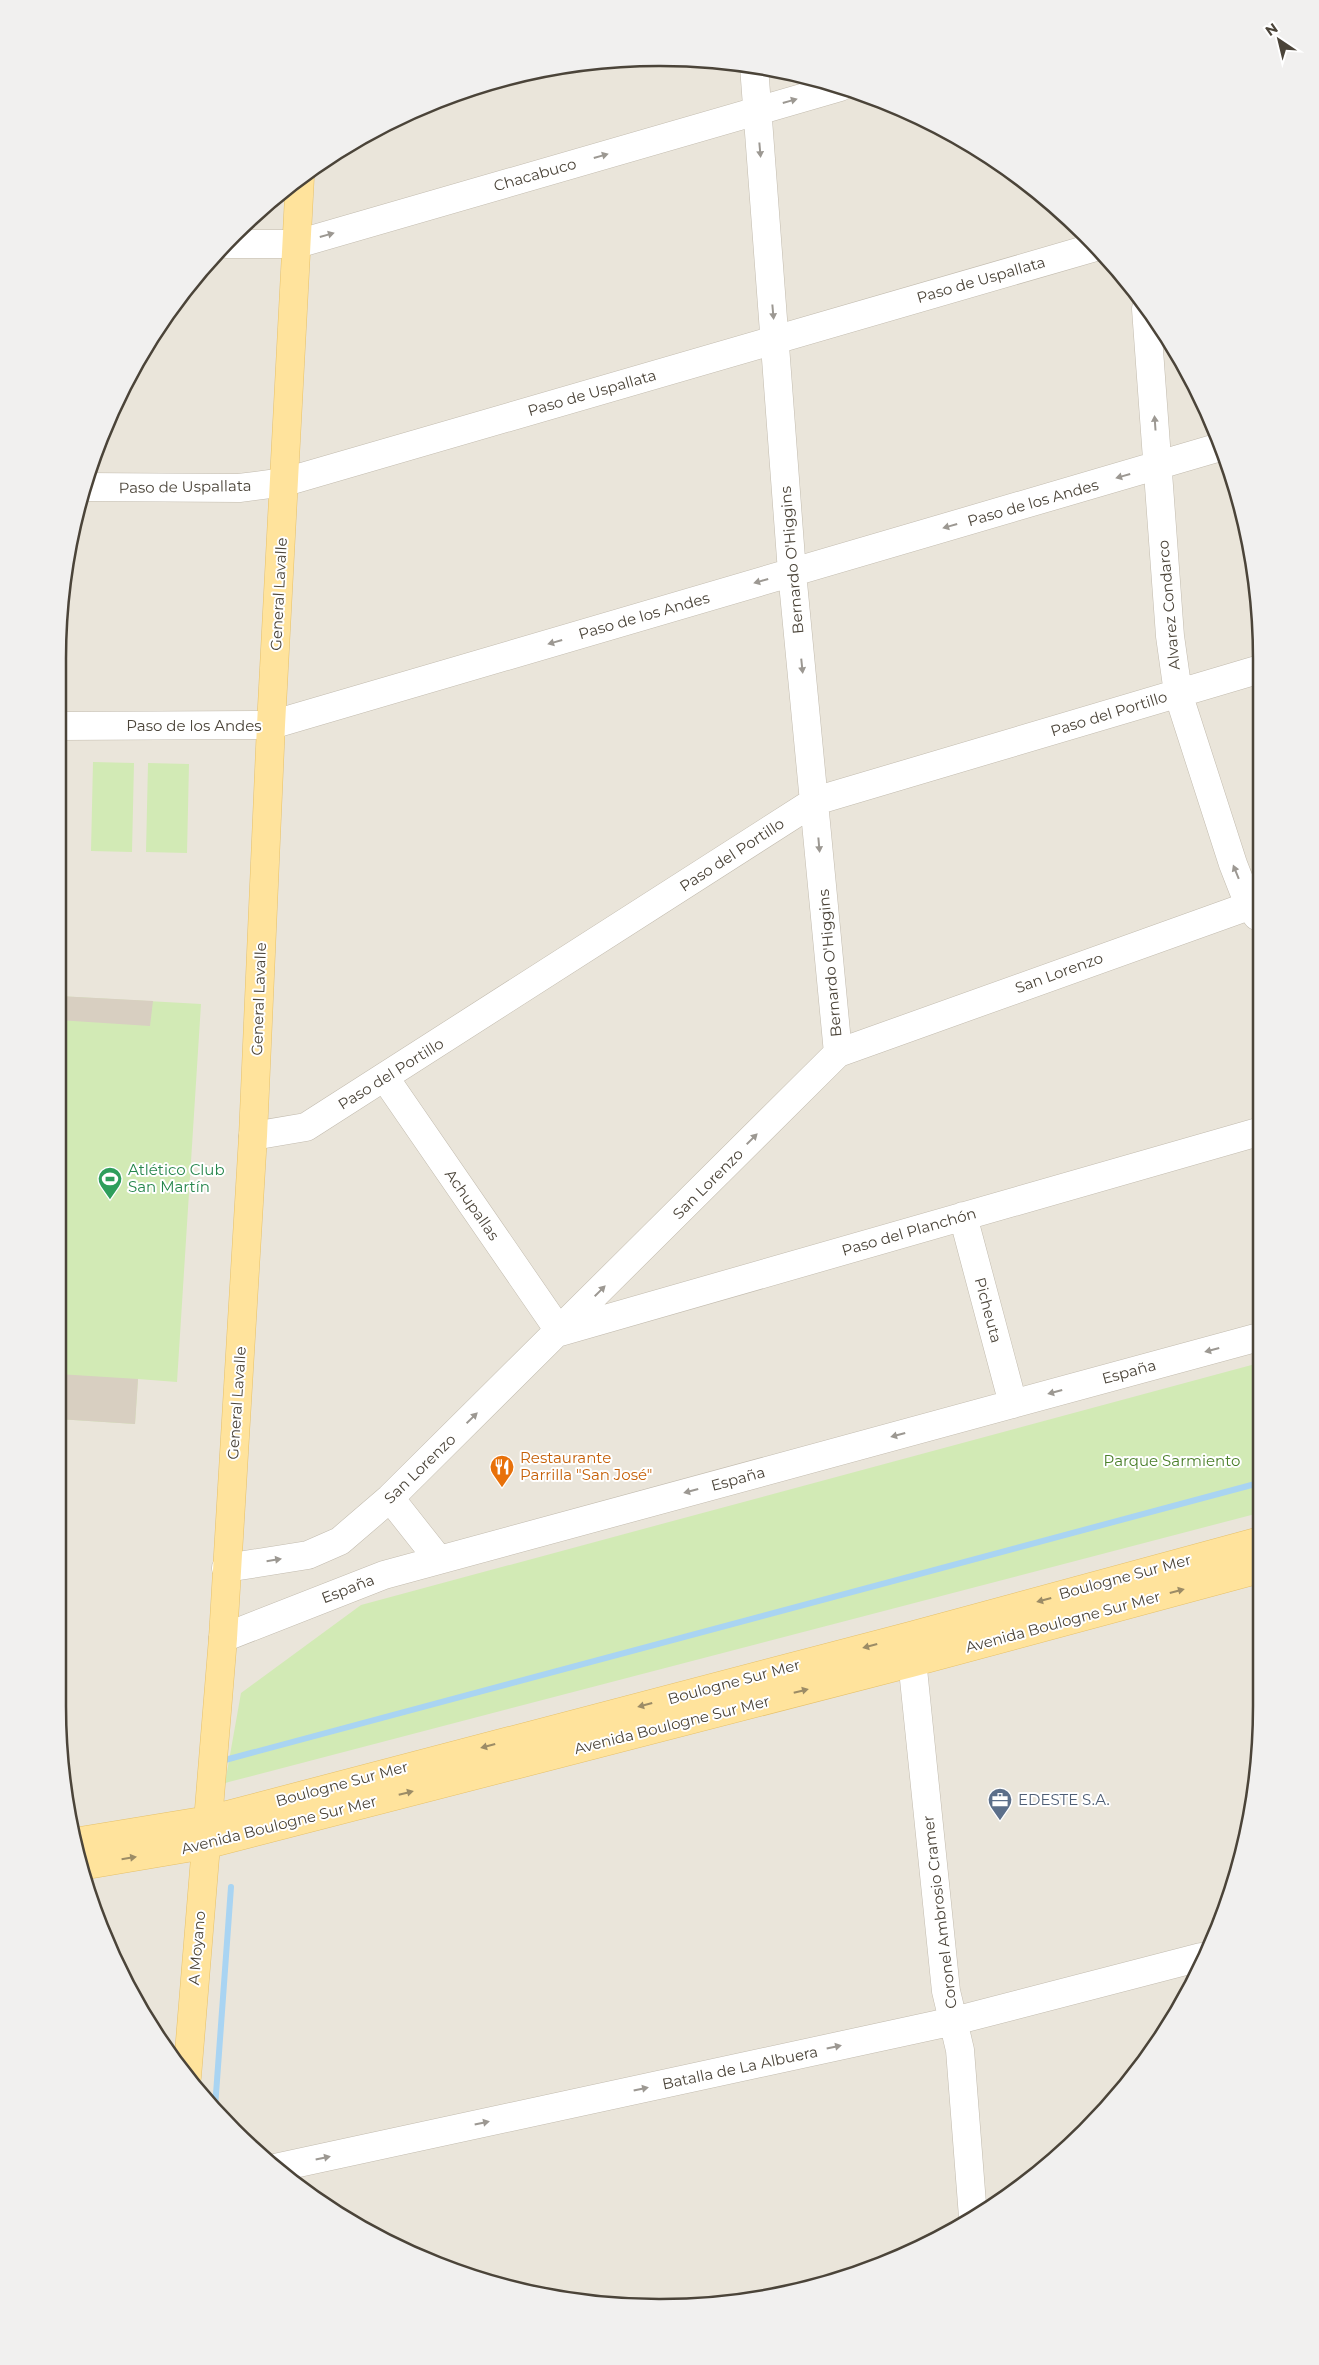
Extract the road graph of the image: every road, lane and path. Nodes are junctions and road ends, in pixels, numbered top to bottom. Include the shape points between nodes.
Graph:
1 (755, 74) edge
2 (826, 90) edge
3 (757, 111) junction
4 (300, 188) edge
5 (236, 244) edge
6 (297, 244) junction
7 (1088, 249) edge
8 (1147, 322) edge
9 (776, 339) junction
10 (1214, 450) edge
11 (1158, 466) junction
12 (285, 482) junction
13 (92, 487) edge
14 (792, 572) junction
15 (1253, 671) edge
16 (1178, 693) junction
17 (271, 725) junction
18 (66, 726) edge
19 (815, 802) junction
20 (1253, 903) edge
21 (1253, 909) edge
22 (838, 1053) junction
23 (385, 1078) junction
24 (1253, 1133) edge
25 (253, 1136) junction
26 (963, 1216) junction
27 (560, 1332) junction
28 (1253, 1339) edge
29 (1012, 1404) junction
30 (390, 1498) junction
31 (1253, 1543) edge
32 (439, 1560) junction
33 (226, 1568) junction
34 (1253, 1571) edge
35 (910, 1636) junction
36 (223, 1638) junction
37 (911, 1663) junction
38 (206, 1832) junction
39 (82, 1841) edge
40 (88, 1864) edge
41 (1196, 1958) edge
42 (954, 2021) junction
43 (188, 2065) edge
44 (285, 2166) edge
45 (973, 2209) edge

1 - 3 street, Bernardo O'Higgins
3 -> 2 street, Chacabuco
6 -> 3 street, Chacabuco
3 -> 9 street, Bernardo O'Higgins
4 - 6 main road, General Lavalle
5 - 6 street, Chacabuco
6 - 12 main road, General Lavalle
7 - 9 street, Paso de Uspallata
11 -> 8 street, Alvarez Condarco
9 - 12 street, Paso de Uspallata
9 - 14 street, Bernardo O'Higgins
10 - 11 street, Paso de los Andes
11 -> 14 street, Paso de los Andes
11 - 16 street, Alvarez Condarco via 1170,636
12 - 13 street, Paso de Uspallata via 240,488
12 - 17 main road, General Lavalle
14 -> 17 street, Paso de los Andes
14 -> 19 street, Bernardo O'Higgins
15 - 16 street, Paso del Portillo
16 - 19 street, Paso del Portillo
20 -> 16 street, Alvarez Condarco via 1218,822
17 - 18 street, Paso de los Andes
17 - 25 main road, General Lavalle
19 -> 22 street, Bernardo O'Higgins
19 - 23 street, Paso del Portillo
21 - 22 street, San Lorenzo
27 -> 22 street, San Lorenzo
23 - 25 street, Paso del Portillo via 306,1127
23 - 27 street, Achupallas
24 - 26 street, Paso del Planchón
25 - 33 main road, General Lavalle
26 - 27 street, Paso del Planchón
26 - 29 street, Picheuta
30 -> 27 street, San Lorenzo
28 -> 29 street, España
29 -> 32 street, España
30 - 32 street
33 -> 30 street, San Lorenzo via 308,1555 340,1541
31 -> 35 main road, Boulogne Sur Mer
32 - 36 street, España via 340,1591
33 - 36 main road, General Lavalle
37 -> 34 main road, Avenida Boulogne Sur Mer
35 - 37 street, Coronel Ambrosio Cramer
35 -> 38 main road, Boulogne Sur Mer
36 - 38 main road, General Lavalle
38 -> 37 main road, Avenida Boulogne Sur Mer
37 - 42 street, Coronel Ambrosio Cramer via 946,1991
38 - 39 main road, Avenida Boulogne Sur Mer
40 -> 38 main road, Avenida Boulogne Sur Mer
38 - 43 main road, A Moyano
41 - 42 street, Batalla de La Albuera
44 -> 42 street, Batalla de La Albuera
42 - 45 street, Coronel Ambrosio Cramer via 960,2050

